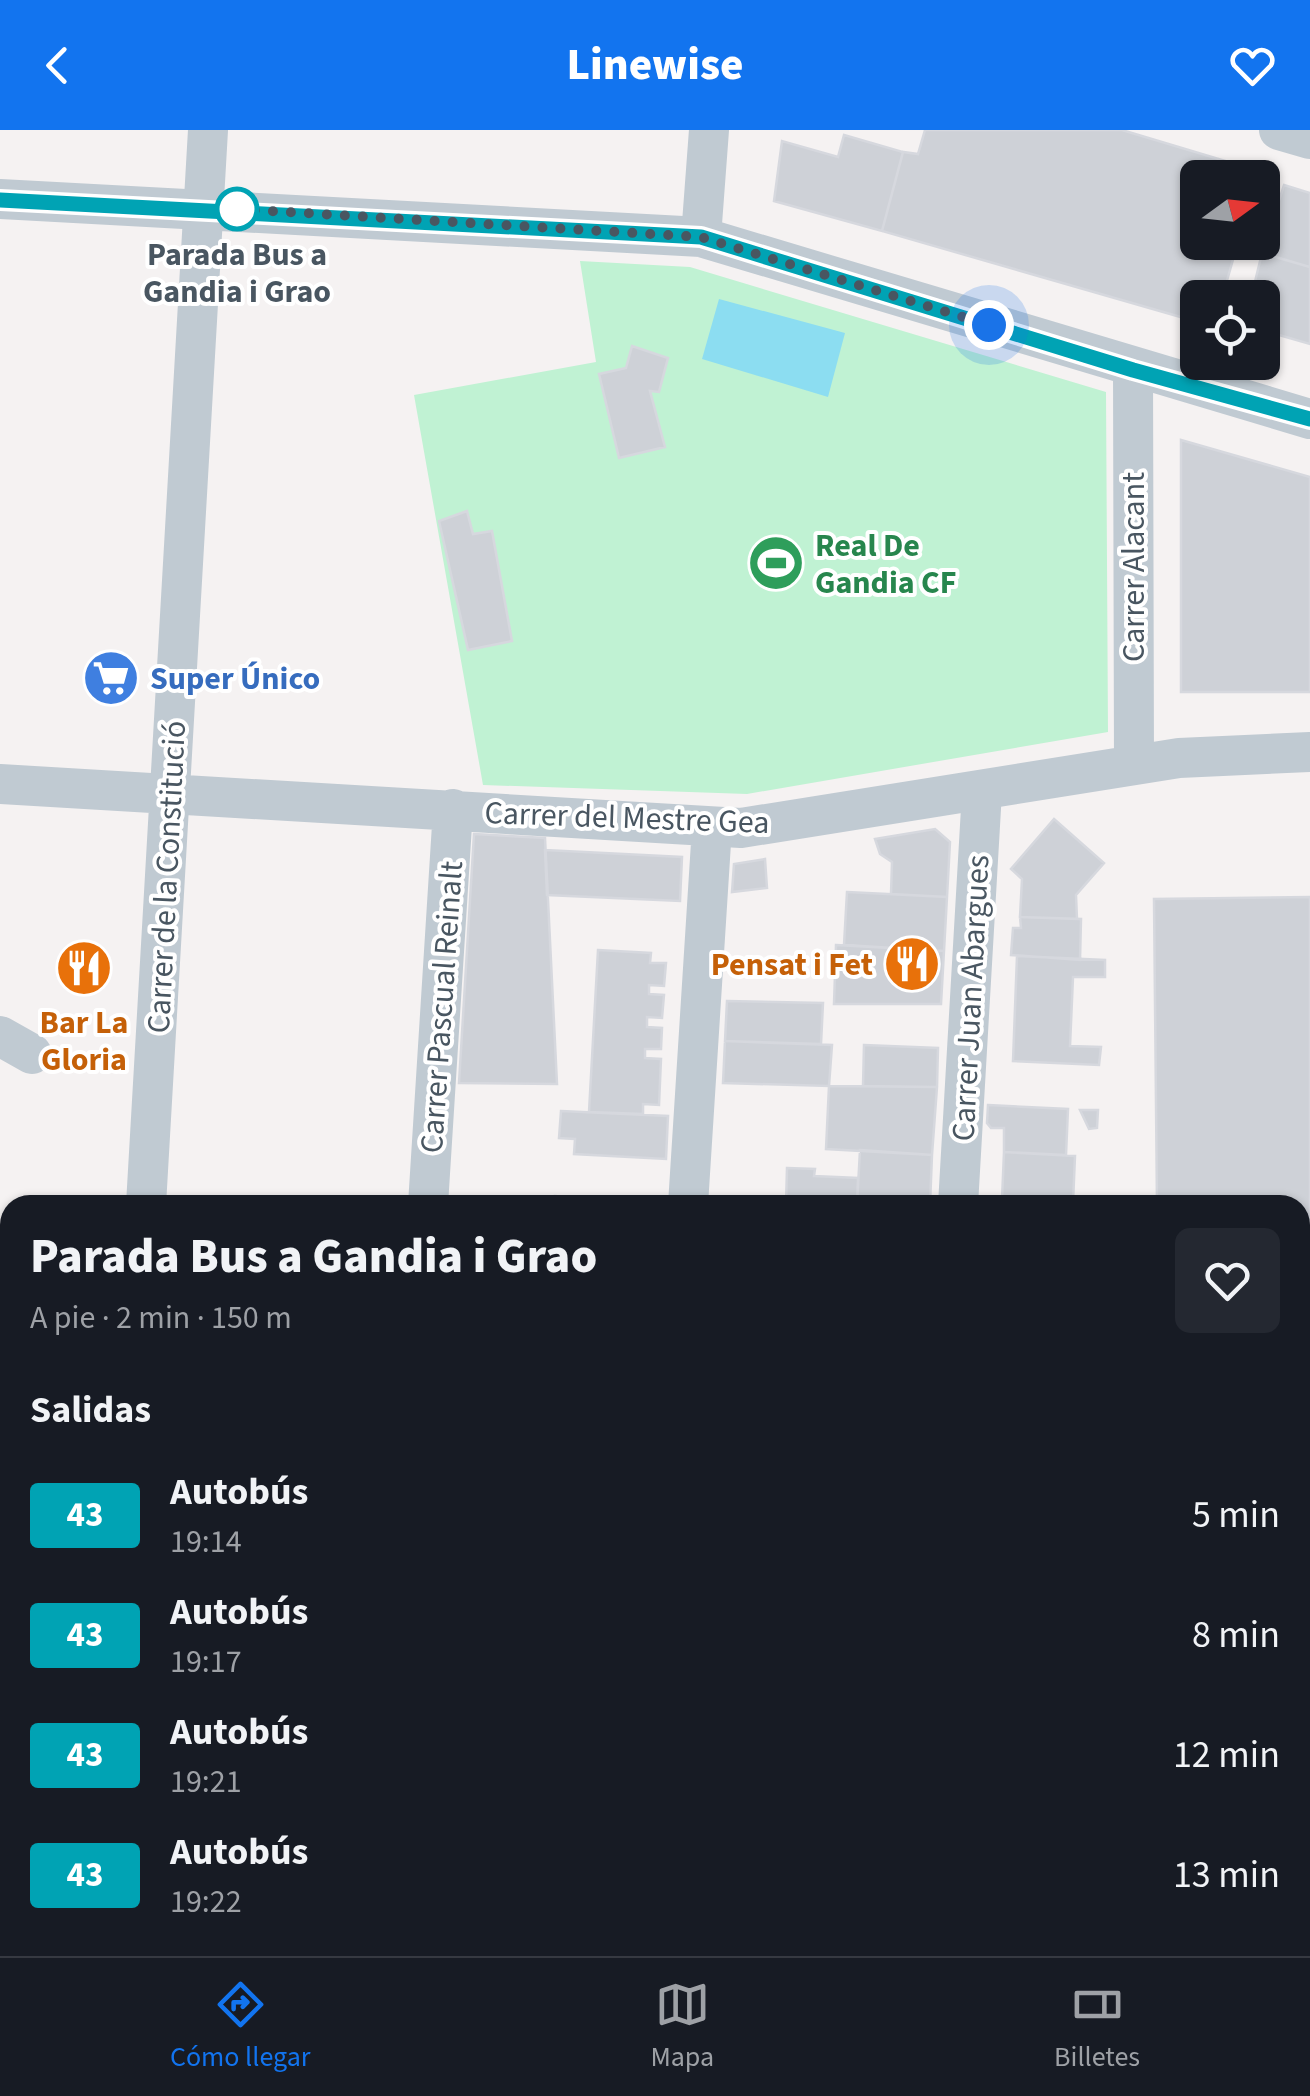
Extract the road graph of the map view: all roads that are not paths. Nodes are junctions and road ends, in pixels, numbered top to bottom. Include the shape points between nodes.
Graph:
1 (208, 130) edge
2 (709, 130) edge
3 (1279, 130) edge
4 (1310, 139) edge
5 (0, 200) edge
6 (204, 207) junction
7 (701, 237) junction
8 (1133, 370) junction
9 (1310, 419) edge
10 (1310, 752) edge
11 (1134, 765) junction
12 (0, 784) edge
13 (982, 790) junction
14 (171, 792) junction
15 (453, 809) junction
16 (712, 827) junction
17 (147, 1195) edge
18 (429, 1195) edge
19 (689, 1195) edge
20 (959, 1195) edge

1 - 6 street, Carrer de la Constitució
2 - 7 street
3 - 4 street
5 - 6 street
6 - 7 street
6 - 14 street, Carrer de la Constitució
7 - 8 street
8 - 9 street
8 - 11 street, Carrer Alacant
10 - 11 street, Carrer del Mestre Gea via 1215,754
11 - 13 street, Carrer del Mestre Gea
12 - 14 street, Carrer del Mestre Gea
13 - 16 street, Carrer del Mestre Gea via 765,827
13 - 20 street, Carrer Juan Abargues
14 - 15 street, Carrer del Mestre Gea
14 - 17 street, Carrer de la Constitució
15 - 16 street, Carrer del Mestre Gea
15 - 18 street, Carrer Pascual Reinalt
16 - 19 street

